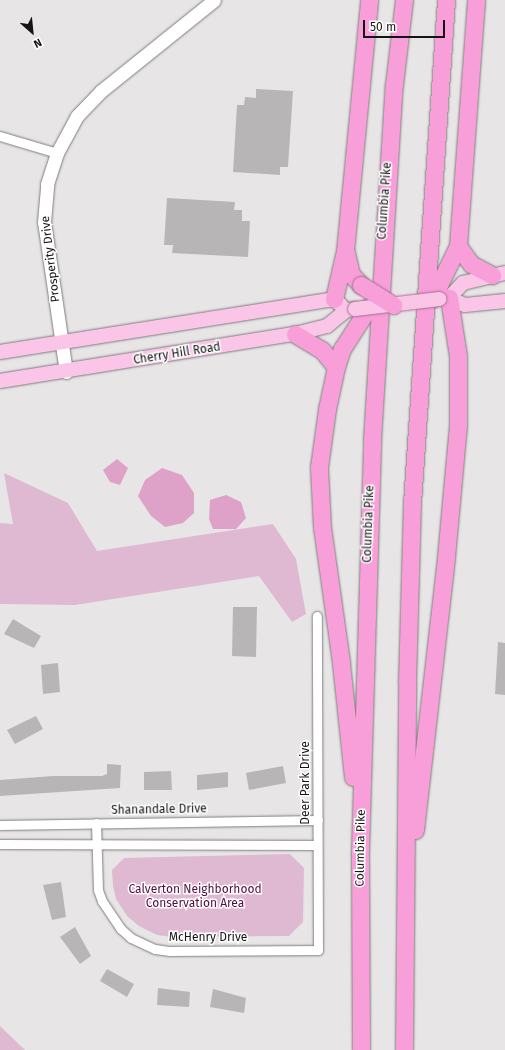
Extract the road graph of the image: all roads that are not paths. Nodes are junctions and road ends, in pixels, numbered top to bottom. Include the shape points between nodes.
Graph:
1 (214, 0) edge
2 (369, 0) edge
3 (404, 0) edge
4 (446, 0) edge
5 (476, 0) edge
6 (0, 136) edge
7 (56, 152) junction
8 (458, 246) junction
9 (345, 251) junction
10 (499, 274) edge
11 (439, 296) junction
12 (334, 299) junction
13 (505, 301) edge
14 (393, 305) junction
15 (357, 309) junction
16 (295, 334) junction
17 (62, 342) junction
18 (0, 352) edge
19 (336, 367) junction
20 (66, 372) junction
21 (0, 381) edge
22 (317, 616) dead end
23 (318, 820) junction
24 (96, 823) junction
25 (0, 825) edge
26 (0, 844) edge
27 (96, 845) junction
28 (317, 845) junction
29 (360, 851) junction
30 (404, 935) junction
31 (318, 950) joint
32 (361, 1050) edge
33 (404, 1050) edge

1 - 7 street, Prosperity Drive via 92,99 72,123
2 - 9 highway
3 - 29 highway, Columbia Pike via 394,85 382,254 366,587
4 - 30 highway via 412,503
5 - 8 highway
6 - 7 street
7 - 17 street, Prosperity Drive via 47,184 44,222
8 - 10 highway via 471,264
8 - 11 highway
9 - 12 highway
9 - 14 highway, bridge via 351,274 361,285
10 - 11 main road via 463,283
11 - 13 main road via 465,305
11 - 14 main road, bridge
11 - 30 highway via 458,356 458,426
12 - 15 main road
12 - 17 main road
14 - 15 main road, bridge
15 - 16 main road, Cherry Hill Road via 327,326
15 - 19 highway via 354,332 342,349
16 - 19 highway via 322,350
16 - 20 main road, Cherry Hill Road
17 - 18 main road
17 - 20 street, Prosperity Drive
19 - 29 highway via 319,467 320,497 341,662
20 - 21 main road, Cherry Hill Road
22 - 23 street, Deer Park Drive
23 - 24 street, Shanandale Drive
23 - 28 street, Deer Park Drive
24 - 25 street, Shanandale Drive
24 - 27 street, McHenry Drive
26 - 27 street
27 - 28 street
27 - 31 street, McHenry Drive via 98,890 102,901 121,929 156,949
28 - 31 street, Deer Park Drive
29 - 32 highway, Columbia Pike
30 - 33 highway

